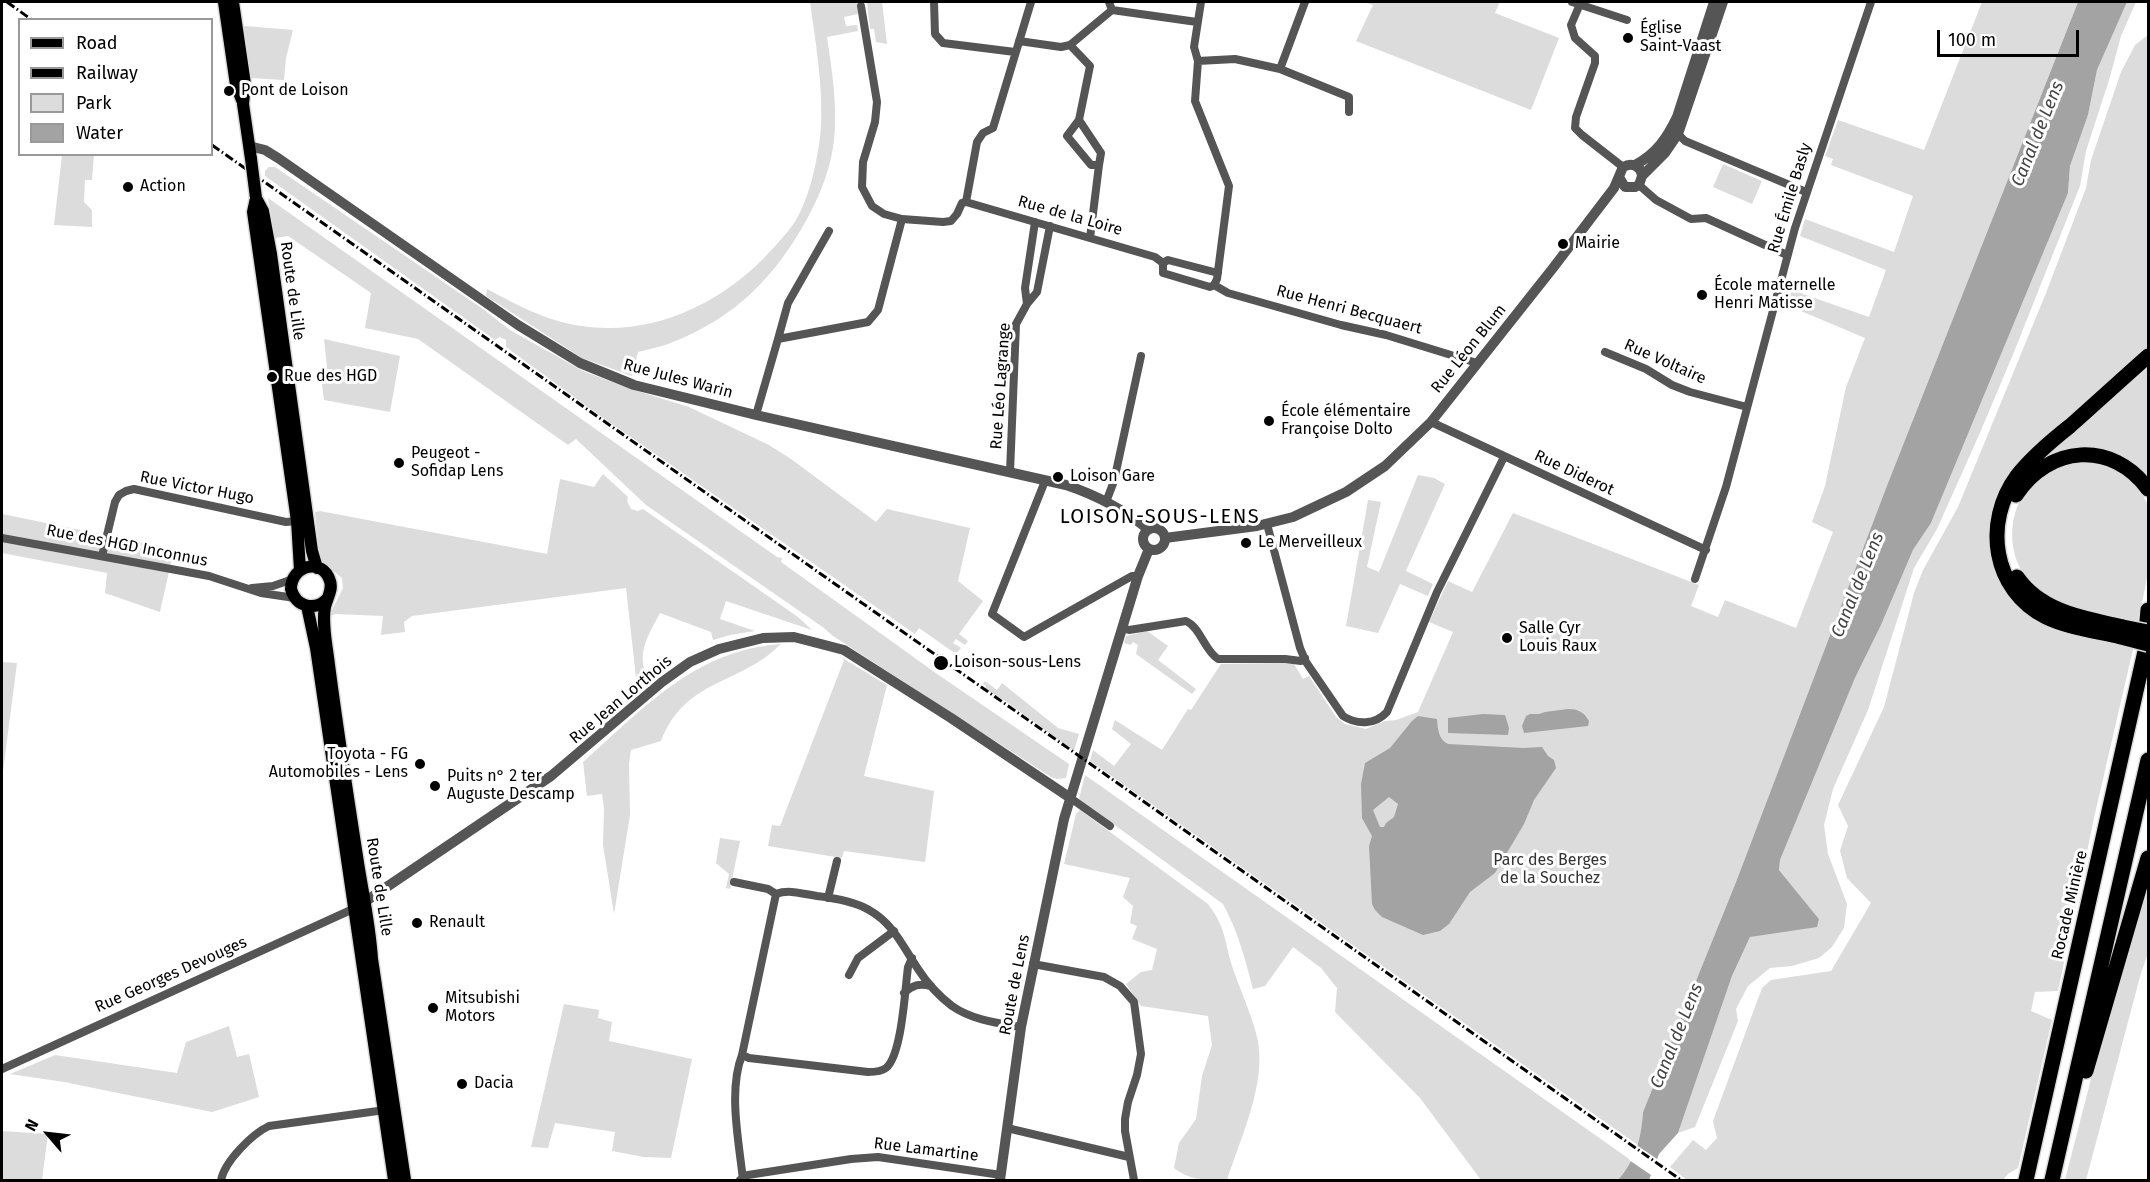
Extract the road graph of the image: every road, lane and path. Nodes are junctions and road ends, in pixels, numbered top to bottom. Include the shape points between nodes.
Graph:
1 (224, 2) edge
2 (233, 2) edge
3 (934, 2) edge
4 (1031, 2) edge
5 (1201, 2) edge
6 (1305, 2) edge
7 (1714, 2) edge
8 (1723, 2) edge
9 (1871, 2) edge
10 (1576, 3) edge
11 (861, 6) dead end
12 (1110, 6) edge
13 (1627, 20) dead end
14 (1197, 22) junction
15 (1019, 41) junction
16 (1070, 45) junction
17 (1015, 52) junction
18 (1198, 61) junction
19 (1280, 69) junction
20 (243, 104) junction
21 (1349, 112) dead end
22 (1079, 120) junction
23 (1678, 134) junction
24 (250, 152) junction
25 (1099, 165) junction
26 (1635, 165) junction
27 (1621, 172) junction
28 (1641, 181) junction
29 (1625, 187) junction
30 (1806, 192) junction
31 (256, 198) junction
32 (966, 202) junction
33 (902, 219) junction
34 (1035, 222) junction
35 (1050, 226) junction
36 (1583, 230) junction
37 (829, 231) dead end
38 (1090, 238) junction
39 (1787, 255) junction
40 (1163, 262) junction
41 (1218, 273) junction
42 (1214, 285) junction
43 (1027, 304) junction
44 (778, 339) junction
45 (1605, 352) dead end
46 (1142, 356) dead end
47 (2148, 356) edge
48 (1477, 363) junction
49 (1747, 407) junction
50 (756, 415) junction
51 (1431, 422) junction
52 (1504, 457) junction
53 (1010, 472) junction
54 (1045, 481) junction
55 (2148, 489) edge
56 (1106, 502) junction
57 (297, 521) junction
58 (1268, 524) junction
59 (1148, 529) junction
60 (2, 538) edge
61 (1165, 538) junction
62 (1149, 549) junction
63 (1706, 550) junction
64 (102, 556) junction
65 (317, 568) junction
66 (296, 575) junction
67 (1138, 576) junction
68 (1695, 579) dead end
69 (246, 588) junction
70 (295, 598) junction
71 (328, 598) junction
72 (307, 606) junction
73 (2148, 610) edge
74 (1122, 628) junction
75 (2122, 632) junction
76 (2148, 632) edge
77 (2147, 644) edge
78 (1305, 658) junction
79 (2148, 760) edge
80 (1070, 797) junction
81 (1110, 826) dead end
82 (2148, 858) edge
83 (837, 861) dead end
84 (734, 882) dead end
85 (777, 894) junction
86 (828, 898) junction
87 (359, 906) junction
88 (894, 931) junction
89 (912, 958) junction
90 (1033, 964) junction
91 (849, 975) dead end
92 (931, 987) junction
93 (904, 993) junction
94 (1021, 1027) junction
95 (742, 1055) junction
96 (2, 1069) edge
97 (385, 1110) junction
98 (1007, 1128) junction
99 (2062, 1141) junction
100 (1129, 1158) junction
101 (1000, 1178) edge
102 (221, 1180) edge
103 (394, 1180) edge
104 (405, 1180) edge
105 (742, 1180) edge
106 (1134, 1180) edge
107 (2026, 1180) edge
108 (2052, 1180) edge

1 - 20 main road, Route de Lille via 236,85
2 - 20 main road, Route de Lille via 245,84
3 - 17 street via 935,34 944,43
4 - 15 street
5 - 14 street
6 - 19 street
7 - 26 street via 1677,117 1659,148
8 - 23 street
9 - 30 street, Rue Émile Basly
10 - 13 street
10 - 27 street via 1571,25 1575,38 1594,56 1595,63 1575,128
11 - 33 street via 878,102 862,162 862,186 872,206
12 - 14 street
12 - 16 street
14 - 18 street via 1194,47
15 - 16 street
15 - 17 street
16 - 22 street via 1090,66
17 - 32 street via 993,128 977,142
18 - 19 street via 1235,59
18 - 41 street via 1195,101 1229,186
19 - 21 street via 1349,97
20 - 24 main road, Route de Lille
22 - 25 street via 1101,153
22 - 25 street via 1067,135 1091,165
23 - 28 street
23 - 30 street via 1686,141
24 - 31 main road, Route de Lille, bridge
24 - 50 street, Rue Jules Warin via 266,150 518,325 580,363 634,385
25 - 38 street
26 - 27 street
26 - 28 street
27 - 29 street
27 - 36 street, Rue Léon Blum
28 - 29 street via 1635,187
28 - 39 street via 1656,200 1691,219 1706,218
29 - 36 street, Rue Léon Blum
30 - 39 street, Rue Émile Basly
31 - 57 main road, Route de Lille via 253,212
31 - 65 main road, Route de Lille via 263,211 272,254
32 - 33 street via 951,221
32 - 34 street, Rue de la Loire
33 - 44 street via 878,310 868,322
34 - 35 street, Rue de la Loire
34 - 43 street via 1025,288
35 - 38 street, Rue de la Loire
35 - 43 street, Rue Léo Lagrange via 1037,292
36 - 48 street, Rue Léon Blum
37 - 44 street via 788,303
38 - 40 street, Rue de la Loire
39 - 49 street, Rue Émile Basly
40 - 41 street, Rue de la Loire
40 - 42 street, Rue de la Loire via 1163,273
41 - 42 street
42 - 48 street, Rue Henri Becquaert via 1228,293
43 - 53 street, Rue Léo Lagrange via 1016,324
44 - 50 street
45 - 49 street, Rue Voltaire via 1690,393
46 - 56 street
47 - 75 highway via 2028,463 2003,501 1996,532 2000,565 2006,578 2034,609 2061,622
48 - 51 street, Rue Léon Blum
49 - 63 street, Rue Émile Basly
50 - 53 street, Rue Jules Warin
51 - 52 street, Rue Diderot
51 - 58 street, Rue Léon Blum via 1401,452 1354,487 1306,512
52 - 63 street, Rue Diderot
52 - 78 street via 1437,592 1387,712 1374,721 1361,723 1342,716
53 - 54 street, Rue Jules Warin
54 - 56 street, Rue Jules Warin
54 - 67 street via 992,614 1024,637
55 - 75 highway via 2120,464 2097,456 2065,457 2049,462 2024,483 2006,524 2006,553 2024,586 2056,609
56 - 59 street, Rue Jules Warin
57 - 64 street, Rue Victor Hugo via 286,522 134,489 119,495 115,502
57 - 66 main road, Route de Lille
58 - 61 street, Rue Léon Blum
58 - 78 street
59 - 61 street via 1161,530
59 - 62 street via 1143,542
60 - 64 street, Rue des HGD Inconnus
61 - 62 street via 1160,548
62 - 67 street
63 - 68 street, Rue Émile Basly
64 - 69 street, Rue des HGD Inconnus via 209,576
65 - 66 main road via 308,567
65 - 71 main road via 330,580
66 - 69 street, Rue des HGD Inconnus via 273,586
66 - 70 main road via 291,589
67 - 74 street
69 - 70 street, Rue des HGD Inconnus
70 - 72 main road
71 - 72 main road
71 - 87 main road, Route de Lille via 324,620
72 - 87 main road, Route de Lille
73 - 77 highway, Rocade Minière
74 - 78 street via 1186,621 1218,659
74 - 80 street
75 - 76 highway, bridge
75 - 77 highway, bridge
77 - 107 highway, Rocade Minière
79 - 99 highway
80 - 81 street, Rue Jean Lorthois
80 - 87 street, Rue Jean Lorthois via 844,650 794,637 763,638 718,649 690,662 552,776
80 - 90 street, Route de Lens
82 - 99 highway via 2072,1124
83 - 86 street
84 - 85 street
85 - 86 street via 784,891
85 - 95 street
86 - 88 street via 859,905
87 - 96 street, Rue Georges Devouges
87 - 97 main road, Route de Lille
87 - 104 main road, Route de Lille via 369,926
88 - 89 street
88 - 91 street via 858,958
89 - 92 street
89 - 93 street
90 - 94 street, Route de Lens
90 - 100 street via 1104,978 1120,986 1134,1002 1141,1054 1125,1119
92 - 93 street via 912,986
92 - 94 street via 968,1015
93 - 95 street via 898,1044 894,1058 882,1070 868,1072
94 - 98 street, Route de Lens
95 - 105 street via 735,1096
97 - 102 street via 269,1126 258,1131 230,1162
97 - 103 main road, Route de Lille
98 - 100 street
98 - 101 street, Route de Lens
99 - 108 highway
100 - 106 street
101 - 105 street, Rue Lamartine via 878,1157 748,1175

